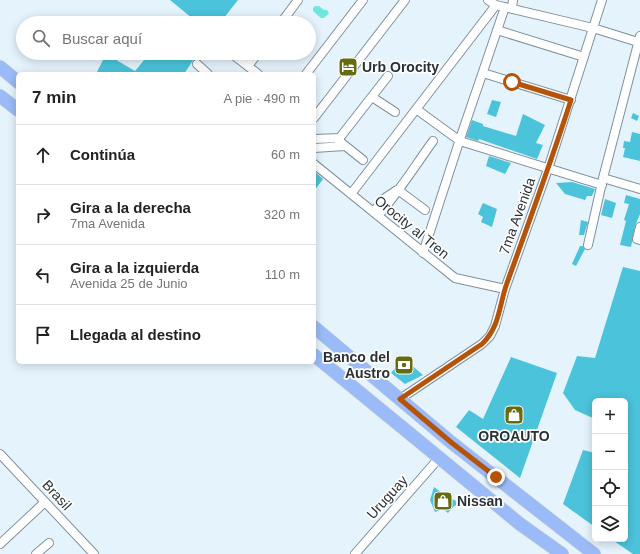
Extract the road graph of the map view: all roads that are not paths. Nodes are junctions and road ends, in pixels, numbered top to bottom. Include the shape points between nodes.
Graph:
1 (298, 0) edge
2 (363, 0) edge
3 (405, 0) edge
4 (488, 0) edge
5 (514, 0) edge
6 (602, 0) edge
7 (496, 5) junction
8 (508, 8) junction
9 (286, 16) edge
10 (593, 28) junction
11 (496, 30) junction
12 (639, 39) edge
13 (584, 58) junction
14 (240, 60) edge
15 (253, 60) edge
16 (637, 61) edge
17 (197, 64) dead end
18 (248, 66) junction
19 (0, 67) edge
20 (206, 72) edge
21 (256, 72) edge
22 (308, 72) edge
23 (482, 73) junction
24 (388, 76) dead end
25 (16, 80) edge
26 (0, 96) edge
27 (372, 97) junction
28 (571, 100) junction
29 (16, 108) edge
30 (416, 109) junction
31 (395, 112) dead end
32 (316, 115) edge
33 (340, 138) junction
34 (316, 139) edge
35 (433, 141) dead end
36 (460, 141) junction
37 (345, 146) junction
38 (316, 148) edge
39 (363, 160) dead end
40 (316, 166) edge
41 (548, 169) junction
42 (602, 182) junction
43 (398, 190) junction
44 (640, 190) edge
45 (351, 194) junction
46 (425, 210) dead end
47 (376, 214) junction
48 (640, 227) edge
49 (638, 240) edge
50 (588, 245) dead end
51 (423, 253) junction
52 (505, 289) junction
53 (316, 329) edge
54 (316, 357) edge
55 (400, 399) junction
56 (0, 454) edge
57 (440, 457) junction
58 (45, 502) junction
59 (49, 543) dead end
60 (0, 544) edge
61 (36, 554) edge
62 (94, 554) edge
63 (354, 554) edge
64 (562, 554) edge
65 (594, 554) edge

1 - 9 street
2 - 22 street
3 - 32 street
4 - 7 street
5 - 8 street
6 - 10 street, 7ma Avenida
7 - 8 street
7 - 30 street
8 - 10 street
8 - 11 street
10 - 12 street
10 - 13 street, 7ma Avenida
11 - 13 street
11 - 23 street
12 - 16 street
13 - 28 street, 7ma Avenida
14 - 18 street
15 - 18 street
16 - 42 street
17 - 20 street
18 - 21 street
19 - 25 main road
23 - 28 street
23 - 36 street
24 - 27 street
26 - 29 main road
27 - 31 street
27 - 33 street
28 - 41 street, 7ma Avenida
30 - 36 street
30 - 45 street
33 - 34 street
33 - 37 street via 338,140
35 - 43 street
36 - 41 street
36 - 51 street
37 - 38 street
37 - 39 street
40 - 45 street, Orocity al Tren
41 - 42 street
41 - 52 street, 7ma Avenida
42 - 44 street
42 - 50 street
43 - 46 street
43 - 47 street via 385,198
45 - 47 street, Orocity al Tren
47 - 51 street, Orocity al Tren
48 - 49 street
51 - 52 street, Orocity al Tren via 455,278
52 - 55 street, 7ma Avenida via 490,336
53 - 55 main road
54 - 57 main road
55 - 65 main road
56 - 58 street, Brasil
57 - 63 street, Uruguay
57 - 64 main road via 520,524
58 - 60 street
58 - 62 street, Brasil
59 - 61 street

